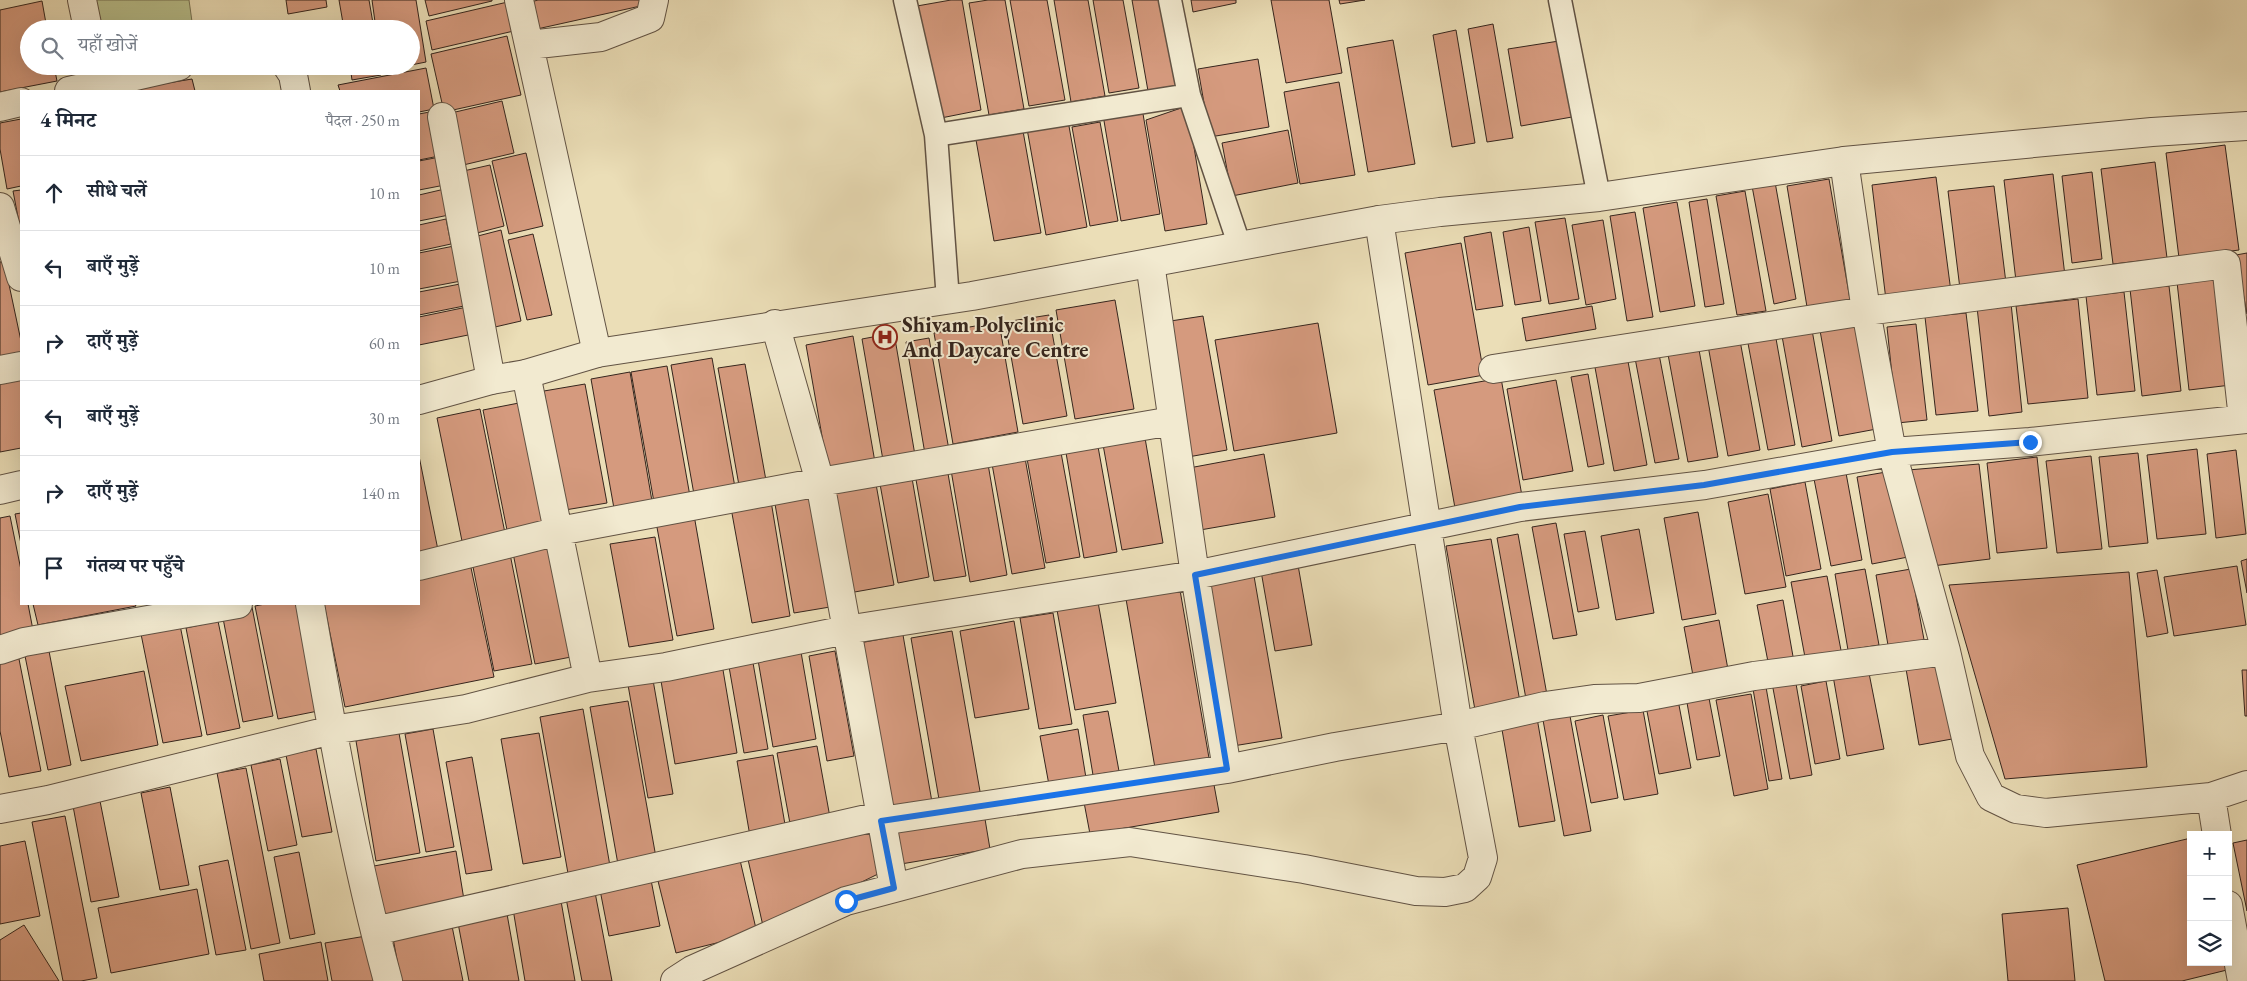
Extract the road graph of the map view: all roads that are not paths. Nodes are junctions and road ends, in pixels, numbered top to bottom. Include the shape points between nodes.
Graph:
1 (82, 0) edge
2 (519, 0) edge
3 (654, 0) edge
4 (904, 0) edge
5 (1170, 0) edge
6 (1560, 0) edge
7 (86, 20) edge
8 (529, 44) junction
9 (98, 75) edge
10 (292, 75) edge
11 (71, 90) edge
12 (296, 90) edge
13 (1189, 94) junction
14 (20, 102) edge
15 (0, 107) edge
16 (442, 117) dead end
17 (2247, 126) edge
18 (936, 135) junction
19 (1844, 161) junction
20 (1599, 197) junction
21 (0, 207) edge
22 (1379, 220) junction
23 (6, 245) edge
24 (1240, 246) junction
25 (1150, 263) junction
26 (20, 275) edge
27 (948, 300) junction
28 (1866, 311) junction
29 (775, 324) junction
30 (597, 353) junction
31 (20, 366) edge
32 (0, 370) edge
33 (1493, 370) dead end
34 (526, 374) junction
35 (491, 380) junction
36 (420, 400) edge
37 (2245, 419) edge
38 (1172, 421) junction
39 (1892, 452) junction
40 (820, 482) junction
41 (20, 485) edge
42 (0, 490) edge
43 (1426, 527) junction
44 (559, 531) junction
45 (420, 566) edge
46 (1195, 575) junction
47 (232, 605) edge
48 (310, 605) edge
49 (846, 630) junction
50 (0, 650) edge
51 (1946, 651) junction
52 (588, 678) junction
53 (1458, 726) junction
54 (332, 730) junction
55 (1227, 769) junction
56 (2247, 785) edge
57 (2211, 797) junction
58 (0, 809) edge
59 (880, 819) junction
60 (2216, 831) edge
61 (894, 888) junction
62 (2231, 921) edge
63 (374, 931) junction
64 (388, 981) edge
65 (675, 981) edge
66 (2242, 981) edge

1 - 7 street
2 - 8 street
3 - 8 street via 650,18 601,37
4 - 18 lane
5 - 13 lane
6 - 20 lane
8 - 30 street
9 - 11 street
10 - 12 street
13 - 18 lane
13 - 24 lane
14 - 15 street
16 - 35 street
17 - 19 street
18 - 27 lane
19 - 20 street
19 - 28 street
20 - 22 street
21 - 23 street
22 - 24 street
22 - 43 street
23 - 26 street
24 - 25 street
25 - 27 street
25 - 38 street
27 - 29 street
28 - 33 street
28 - 37 street via 2226,264
28 - 39 street
29 - 30 street
29 - 40 street
30 - 34 street
31 - 32 street
34 - 35 street
34 - 44 street
35 - 36 street
37 - 39 street via 2030,442
38 - 40 street
38 - 46 street
39 - 43 street via 1704,485 1520,507
39 - 51 street
40 - 44 street
40 - 49 street
41 - 42 street
43 - 46 street
43 - 53 street
44 - 45 street
44 - 52 street
46 - 49 street
46 - 55 street
47 - 50 street via 24,642
48 - 54 street
49 - 52 street via 666,667
49 - 59 street
51 - 53 street via 1754,676 1639,698 1594,698
51 - 57 street via 1970,756 1991,797 2016,809 2046,813
52 - 54 street via 466,708
53 - 55 street via 1335,746
53 - 61 street via 1483,858 1477,878 1465,888 1445,892 1416,891 1304,869 1130,842 1022,854
54 - 58 street
54 - 63 street
55 - 59 street
56 - 57 street
57 - 60 street
59 - 61 street
59 - 63 street
61 - 65 street via 846,901 692,970
62 - 66 street
63 - 64 street

